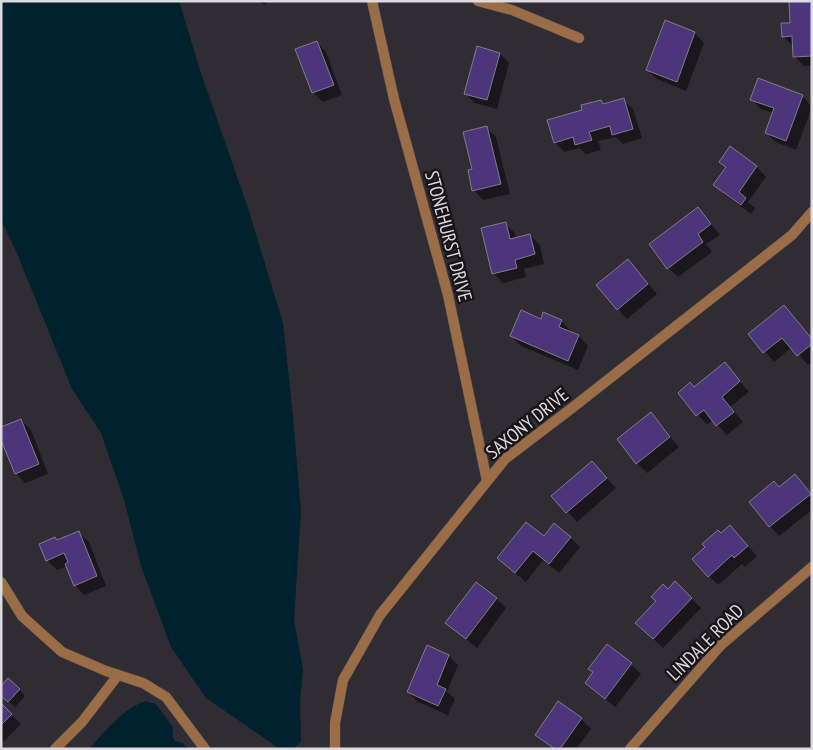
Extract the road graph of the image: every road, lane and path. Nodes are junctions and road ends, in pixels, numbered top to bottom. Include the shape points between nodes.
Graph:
1 (372, 1) edge
2 (478, 1) edge
3 (579, 38) dead end
4 (812, 212) edge
5 (487, 481) junction
6 (812, 567) edge
7 (1, 582) edge
8 (118, 675) junction
9 (55, 749) edge
10 (205, 749) edge
11 (335, 749) edge
12 (630, 749) edge

1 - 5 street, STONEHURST DRIVE via 394,99 448,295
2 - 3 street via 512,10
4 - 5 street, SAXONY DRIVE via 792,235 505,458
5 - 11 street, SAXONY DRIVE via 380,615 343,680 335,723
6 - 12 street, LINDALE ROAD via 721,645
7 - 8 street via 22,616 62,652
8 - 9 street via 82,722
8 - 10 street via 143,683 166,697

